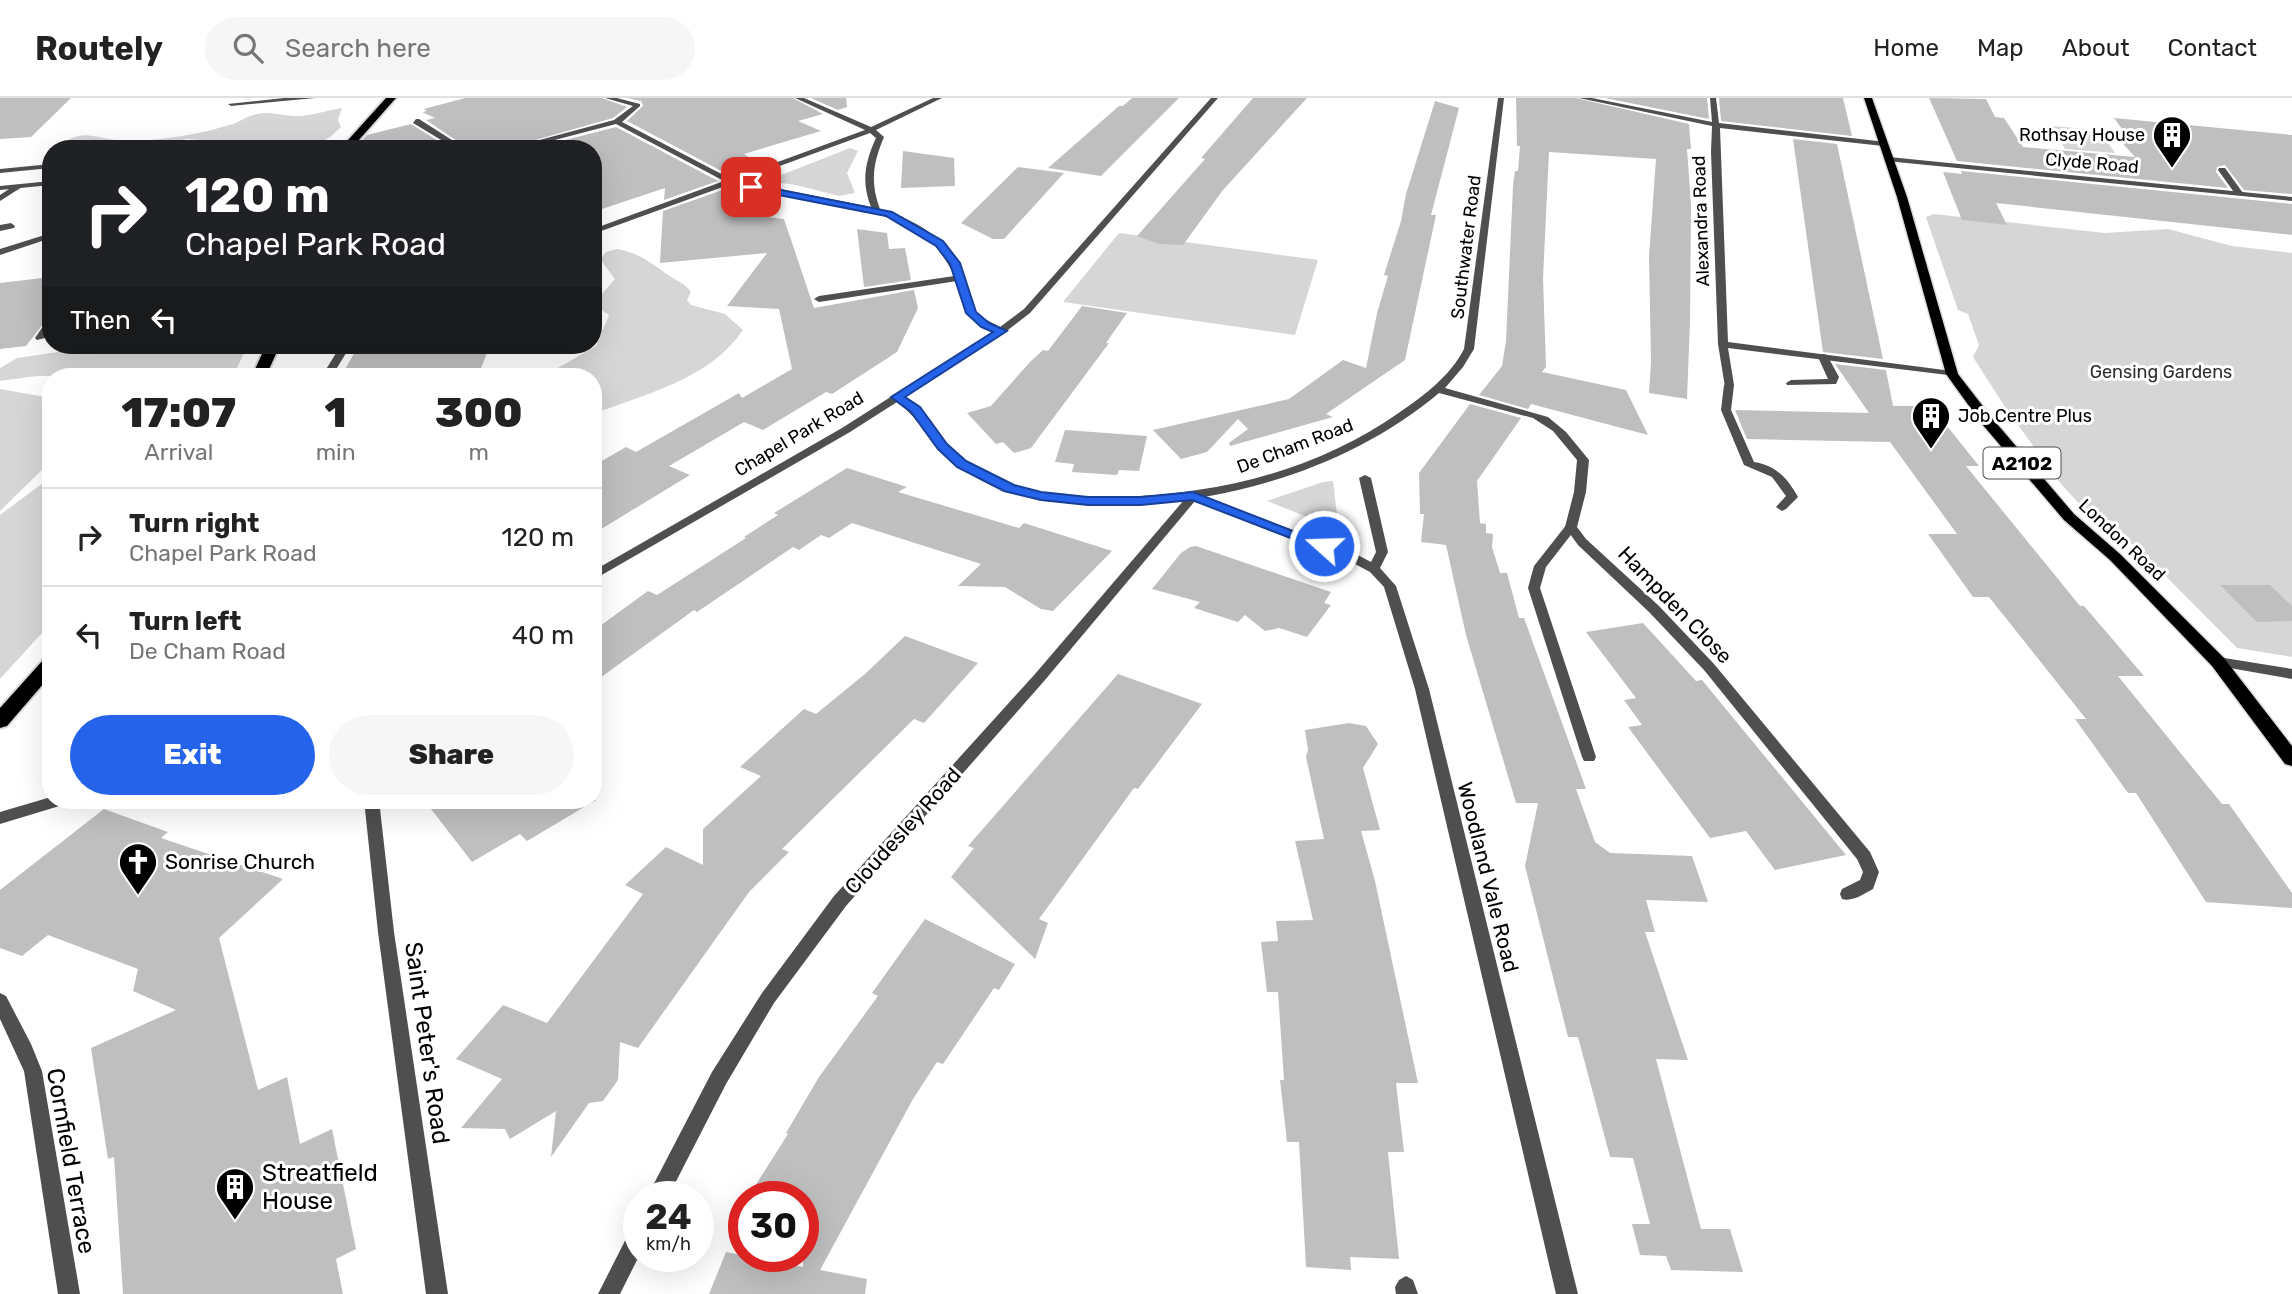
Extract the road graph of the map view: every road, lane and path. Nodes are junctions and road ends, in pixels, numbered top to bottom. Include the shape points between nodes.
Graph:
1 (312, 98) edge
2 (391, 98) edge
3 (608, 98) edge
4 (798, 98) edge
5 (939, 98) edge
6 (1215, 98) edge
7 (1501, 98) edge
8 (1582, 98) edge
9 (1713, 98) edge
10 (1868, 98) edge
11 (231, 104) dead end
12 (416, 121) dead end
13 (617, 122) junction
14 (1716, 126) junction
15 (871, 130) junction
16 (353, 140) edge
17 (447, 140) edge
18 (546, 140) edge
19 (1883, 144) junction
20 (1889, 159) junction
21 (42, 167) edge
22 (2222, 170) dead end
23 (0, 171) edge
24 (731, 182) junction
25 (42, 184) edge
26 (18, 187) junction
27 (0, 188) edge
28 (2239, 193) junction
29 (0, 199) edge
30 (2292, 199) edge
31 (877, 211) junction
32 (11, 226) dead end
33 (0, 228) edge
34 (602, 229) edge
35 (42, 238) edge
36 (0, 252) edge
37 (961, 278) junction
38 (819, 299) dead end
39 (1001, 331) junction
40 (42, 335) edge
41 (40, 338) dead end
42 (1723, 344) junction
43 (1823, 357) junction
44 (1952, 374) junction
45 (1791, 383) dead end
46 (1438, 389) junction
47 (897, 397) junction
48 (1365, 478) dead end
49 (1193, 496) junction
50 (1782, 507) dead end
51 (1572, 527) junction
52 (1374, 569) junction
53 (602, 571) edge
54 (2218, 662) junction
55 (42, 674) edge
56 (2292, 674) edge
57 (0, 721) edge
58 (1590, 757) dead end
59 (2292, 758) edge
60 (42, 806) edge
61 (372, 809) edge
62 (0, 818) edge
63 (1848, 894) dead end
64 (0, 1001) edge
65 (665, 1181) edge
66 (623, 1266) edge
67 (69, 1294) edge
68 (437, 1294) edge
69 (609, 1294) edge
70 (1567, 1294) edge

1 - 11 street
2 - 16 highway
3 - 13 street via 638,105
4 - 15 street
5 - 15 street
6 - 39 street, Chapel Park Road via 1027,311
7 - 46 street, Southwater Road via 1469,349
8 - 14 street
9 - 14 street, Alexandra Road
10 - 19 main road, London Road / A2102
12 - 17 street
13 - 18 street
13 - 24 street
14 - 19 street
14 - 42 street, Alexandra Road
15 - 24 street
15 - 31 street via 880,137 867,178
19 - 20 main road, London Road / A2102
20 - 28 street, Clyde Road
20 - 44 main road, London Road / A2102
21 - 23 street
22 - 28 street
24 - 31 street
24 - 34 street
25 - 26 street
26 - 27 street
26 - 29 street
28 - 30 street, Clyde Road
31 - 37 street via 940,243
32 - 33 street
35 - 36 street
37 - 38 street
37 - 39 street via 971,313
39 - 47 street, Chapel Park Road
40 - 41 street
42 - 43 street
42 - 50 street, Alexandra Road via 1729,385 1726,410 1751,465 1780,475 1792,497
43 - 44 street
43 - 45 street via 1835,377 1832,382
44 - 54 main road, London Road / A2102 via 2068,517 2115,557
46 - 49 street, De Cham Road via 1376,433 1329,455 1276,476
46 - 51 street via 1551,422 1583,460
47 - 49 street, De Cham Road via 915,410 961,464 1009,488 1088,501
47 - 53 street, Chapel Park Road
48 - 52 street via 1382,552
49 - 52 street, De Cham Road
49 - 65 street, Cloudesley Road via 1040,677 840,901 768,998 719,1078
51 - 58 street via 1540,566 1534,588
51 - 63 street, Hampden Close via 1709,667 1864,856 1871,872 1867,884
52 - 70 street, Woodland Vale Road via 1390,586 1422,688
54 - 56 street
54 - 59 main road, London Road / A2102
55 - 57 highway
60 - 62 street
61 - 68 street, Saint Peter's Road
64 - 67 street, Cornfield Terrace via 33,1071
66 - 69 street

